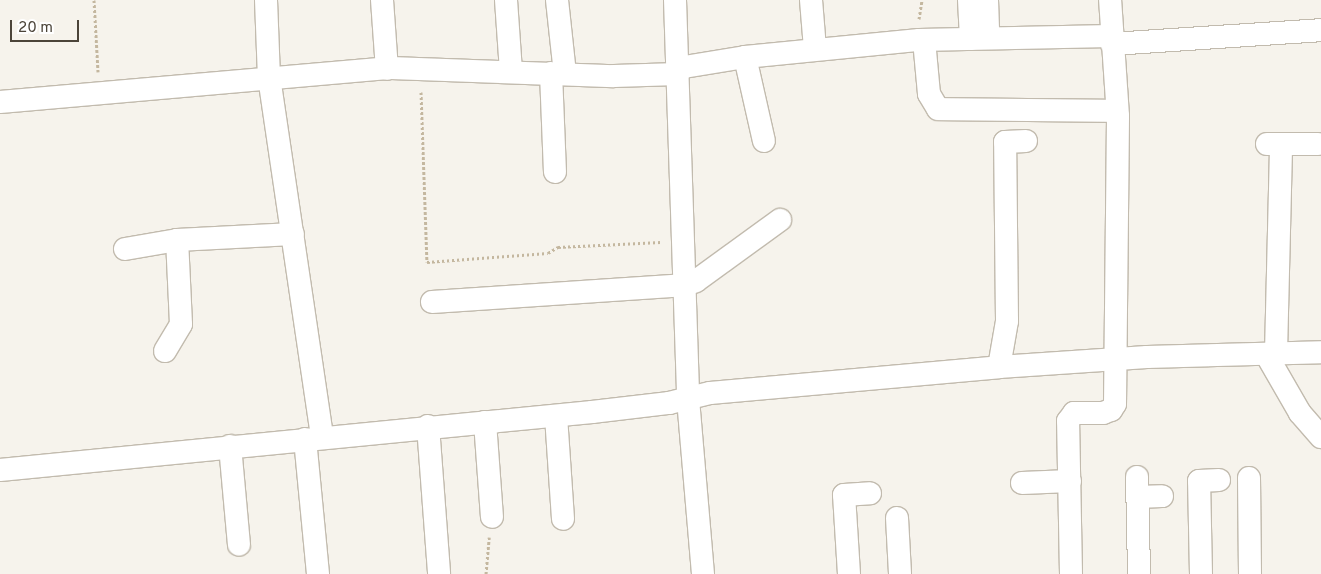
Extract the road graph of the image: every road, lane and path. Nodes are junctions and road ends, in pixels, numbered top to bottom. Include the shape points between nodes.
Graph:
1 (94, 0) edge
2 (266, 0) edge
3 (382, 0) edge
4 (506, 0) edge
5 (557, 0) edge
6 (675, 0) edge
7 (811, 0) edge
8 (969, 0) edge
9 (987, 0) edge
10 (1110, 0) edge
11 (1321, 30) edge
12 (980, 38) junction
13 (924, 40) junction
14 (1112, 40) junction
15 (815, 49) junction
16 (745, 56) junction
17 (386, 69) junction
18 (420, 69) junction
19 (511, 71) junction
20 (678, 71) junction
21 (558, 74) junction
22 (269, 77) junction
23 (100, 93) junction
24 (0, 102) edge
25 (1118, 111) junction
26 (764, 141) dead end
27 (1026, 141) dead end
28 (1318, 144) dead end
29 (555, 172) dead end
30 (780, 220) dead end
31 (293, 234) junction
32 (177, 240) junction
33 (684, 240) junction
34 (124, 249) dead end
35 (686, 285) junction
36 (432, 302) dead end
37 (165, 351) dead end
38 (1321, 352) edge
39 (1271, 353) junction
40 (1115, 360) junction
41 (999, 367) junction
42 (688, 399) junction
43 (556, 416) junction
44 (485, 422) junction
45 (428, 426) junction
46 (1321, 437) edge
47 (314, 438) junction
48 (230, 446) junction
49 (0, 470) edge
50 (1249, 478) dead end
51 (1219, 480) dead end
52 (1070, 481) junction
53 (1022, 483) dead end
54 (870, 493) dead end
55 (1162, 496) dead end
56 (492, 517) joint
57 (897, 518) dead end
58 (563, 519) dead end
59 (239, 545) dead end
60 (318, 574) edge
61 (439, 574) edge
62 (486, 574) edge
63 (703, 574) edge
64 (849, 574) edge
65 (900, 574) edge
66 (1071, 574) edge
67 (1139, 574) edge
68 (1201, 574) edge
69 (1250, 574) edge

1 - 23 path
2 - 22 street
3 - 17 street
4 - 19 street
5 - 21 street
6 - 20 street
7 - 15 street
8 - 12 street
9 - 12 street
10 - 14 street
11 - 14 street
12 - 13 street
12 - 14 street
13 - 15 street
13 - 25 street via 929,94 938,109
14 - 25 street
15 - 16 street
16 - 20 street
16 - 26 street
17 - 18 street
17 - 22 street
18 - 19 street
18 - 33 path via 427,262 548,253 558,247
19 - 21 street
20 - 21 street
20 - 33 street
21 - 29 street
22 - 23 street
22 - 31 street
23 - 24 street
25 - 40 street
27 - 41 street via 1005,142 1007,321
28 - 39 street via 1273,144
30 - 35 street
31 - 32 street
31 - 47 street
32 - 34 street
32 - 37 street via 181,324
33 - 35 street
35 - 36 street
35 - 42 street
38 - 39 street
39 - 40 street
39 - 46 street via 1300,413
40 - 41 street
40 - 52 street via 1115,404 1111,410 1074,413 1068,421
41 - 42 street via 710,393
42 - 43 street
42 - 63 street
43 - 44 street
43 - 58 street
44 - 45 street
44 - 56 street
45 - 47 street
45 - 61 street
47 - 48 street
47 - 60 street
48 - 49 street
48 - 59 street
50 - 69 street
51 - 68 street via 1199,482
52 - 53 street
52 - 66 street
54 - 64 street via 844,495
55 - 67 street via 1137,487
56 - 62 path
57 - 65 street

